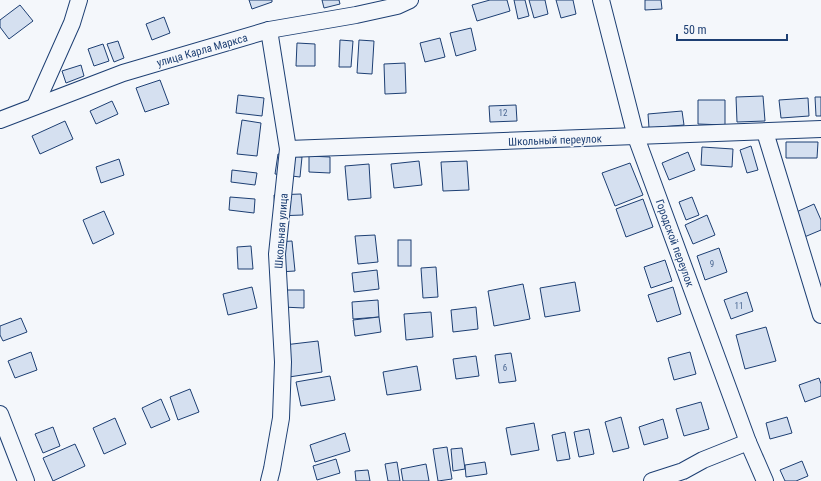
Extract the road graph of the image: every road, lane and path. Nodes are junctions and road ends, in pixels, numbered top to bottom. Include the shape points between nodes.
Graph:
1 (79, 0) edge
2 (410, 0) edge
3 (601, 0) edge
4 (269, 30) junction
5 (35, 106) junction
6 (0, 120) edge
7 (821, 129) edge
8 (765, 132) junction
9 (636, 137) junction
10 (288, 149) junction
11 (821, 314) edge
12 (0, 414) edge
13 (748, 442) junction
14 (677, 476) edge
15 (26, 481) edge
16 (269, 481) edge
17 (652, 481) edge
18 (765, 481) edge

1 - 5 street
2 - 4 street, улица Карла Маркса via 397,6 356,15
3 - 9 street, Городской переулок
4 - 5 street, улица Карла Маркса via 123,73
4 - 10 street, Школьная улица
5 - 6 street, улица Карла Маркса
7 - 8 street, Школьный переулок
8 - 9 street, Школьный переулок
8 - 11 street
9 - 10 street, Школьный переулок
9 - 13 street, Городской переулок
10 - 16 street, Школьная улица via 278,254 283,362 281,418
12 - 15 street
13 - 14 street via 702,460
13 - 18 street, Городской переулок
14 - 17 street

